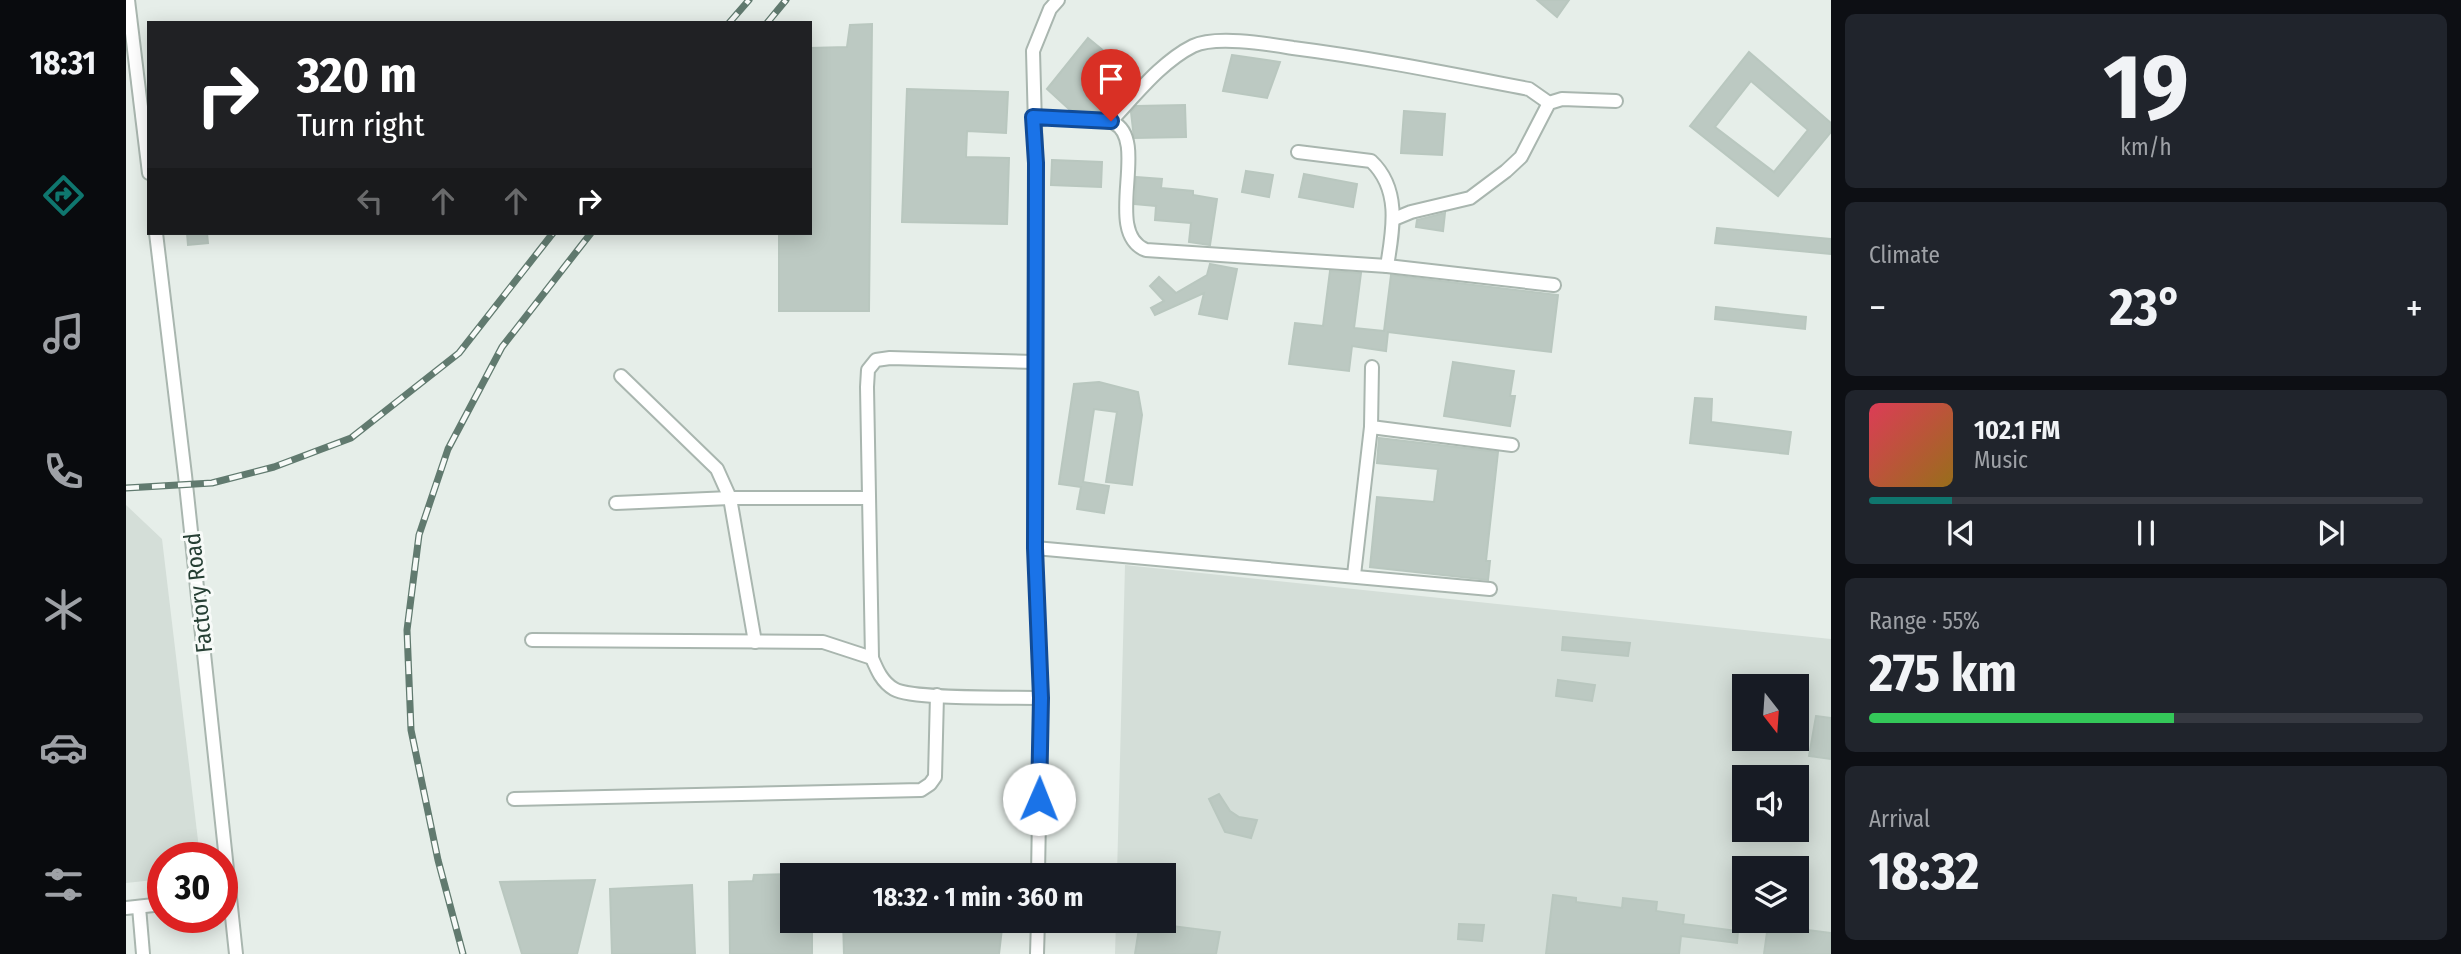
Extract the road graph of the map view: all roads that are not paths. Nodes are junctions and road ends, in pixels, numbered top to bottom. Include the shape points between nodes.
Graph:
1 (128, 0) edge
2 (1058, 0) edge
3 (1616, 101) dead end
4 (1549, 103) junction
5 (1033, 117) junction
6 (1111, 121) junction
7 (1298, 152) dead end
8 (147, 157) edge
9 (1394, 219) junction
10 (156, 235) edge
11 (1388, 266) junction
12 (1554, 285) dead end
13 (1035, 362) junction
14 (1372, 367) dead end
15 (621, 376) dead end
16 (1371, 427) junction
17 (1512, 445) dead end
18 (730, 498) junction
19 (869, 498) junction
20 (616, 503) dead end
21 (1035, 548) junction
22 (1354, 575) junction
23 (1490, 589) dead end
24 (532, 639) dead end
25 (755, 642) junction
26 (872, 658) junction
27 (937, 695) junction
28 (1041, 698) junction
29 (514, 799) dead end
30 (221, 842) edge
31 (1038, 863) edge
32 (132, 908) edge
33 (232, 933) edge
34 (1038, 933) edge
35 (143, 954) edge
36 (236, 954) edge
37 (1037, 954) edge

1 - 8 street
2 - 5 street via 1033,51
3 - 4 street via 1562,99
4 - 6 street via 1529,89 1353,55 1251,42 1205,42 1175,58
4 - 9 street via 1521,158 1470,198
5 - 6 street
5 - 13 street
6 - 11 street via 1122,129 1128,144 1126,212 1129,228 1141,247
7 - 9 street via 1371,161 1384,177
9 - 11 street
10 - 30 street, Factory Road
11 - 12 street
13 - 19 street via 876,360 868,370
13 - 21 street
14 - 16 street
15 - 18 street via 717,469
16 - 17 street
16 - 22 street
18 - 19 street
18 - 20 street
18 - 25 street
19 - 26 street
21 - 22 street
21 - 28 street
22 - 23 street
24 - 25 street
25 - 26 street via 823,642
26 - 27 street via 880,676 895,689
27 - 28 street
27 - 29 street via 935,777 921,790
28 - 31 street
32 - 35 street
33 - 36 street, Factory Road
34 - 37 street

